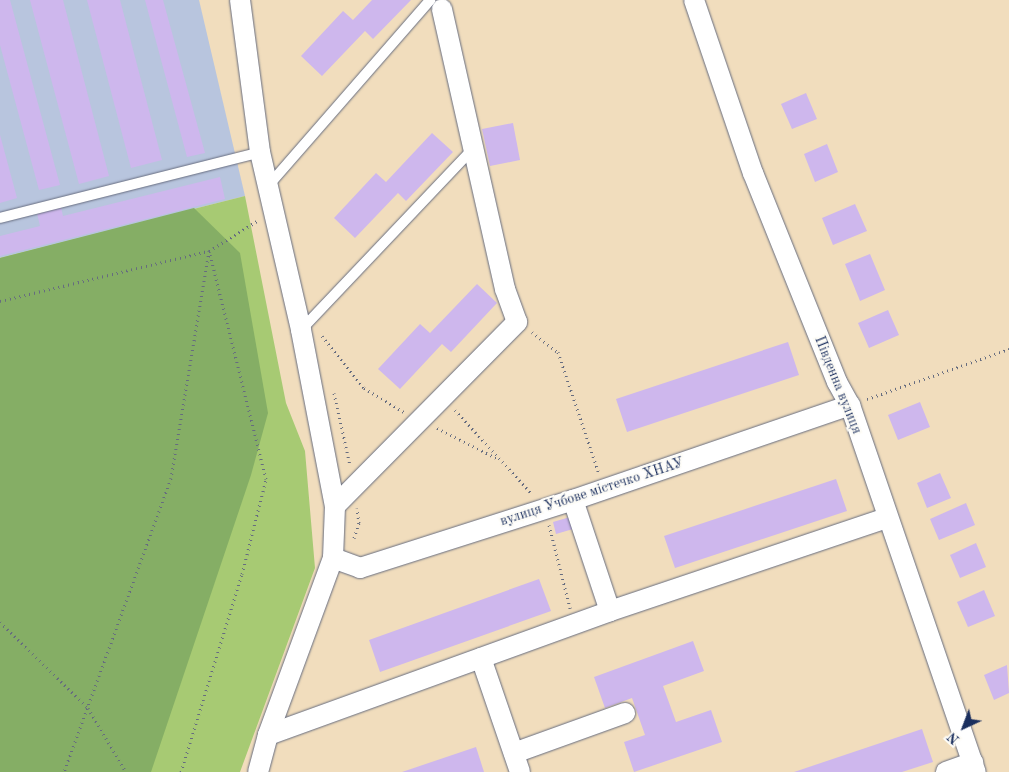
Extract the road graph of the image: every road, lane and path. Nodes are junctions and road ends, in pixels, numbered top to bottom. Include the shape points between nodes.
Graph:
1 (240, 0) edge
2 (694, 0) edge
3 (436, 4) edge
4 (475, 148) junction
5 (260, 152) junction
6 (268, 186) junction
7 (273, 210) junction
8 (0, 218) edge
9 (209, 251) junction
10 (0, 301) edge
11 (517, 322) junction
12 (301, 330) junction
13 (321, 335) dead end
14 (1009, 348) edge
15 (443, 396) junction
16 (850, 405) junction
17 (420, 419) junction
18 (501, 460) junction
19 (604, 489) junction
20 (573, 500) junction
21 (335, 506) junction
22 (545, 509) junction
23 (887, 518) junction
24 (333, 558) junction
25 (610, 611) junction
26 (0, 622) edge
27 (574, 624) junction
28 (481, 658) junction
29 (88, 708) junction
30 (625, 713) dead end
31 (268, 735) junction
32 (517, 763) edge
33 (974, 767) edge
34 (64, 772) edge
35 (126, 772) edge
36 (181, 772) edge
37 (258, 772) edge
38 (946, 772) edge

1 - 5 street
2 - 16 street, Південна вулиця via 752,173 837,382
3 - 4 street
3 - 6 lane
4 - 11 street via 505,289
4 - 12 lane
5 - 6 street
5 - 8 lane
6 - 7 street
7 - 9 path
7 - 12 street
9 - 10 path
9 - 29 path via 171,478
9 - 36 path via 266,480 242,574
11 - 15 street
11 - 19 path via 558,352
12 - 21 street
13 - 17 path via 364,388
14 - 16 path
15 - 17 street
15 - 18 path
16 - 19 street, вулиця Учбове містечко ХНАУ
16 - 23 street, Південна вулиця
17 - 18 path
17 - 21 street
18 - 22 path
19 - 20 street, вулиця Учбове містечко ХНАУ
20 - 22 street, вулиця Учбове містечко ХНАУ
20 - 25 street
21 - 24 street
22 - 24 street, вулиця Учбове містечко ХНАУ via 360,568
22 - 27 path
23 - 25 street
23 - 33 street, Південна вулиця
24 - 31 street
25 - 27 street
26 - 29 path
27 - 28 street
28 - 31 street
28 - 32 street
29 - 34 path
29 - 35 path
30 - 32 street
31 - 37 street
33 - 38 street

